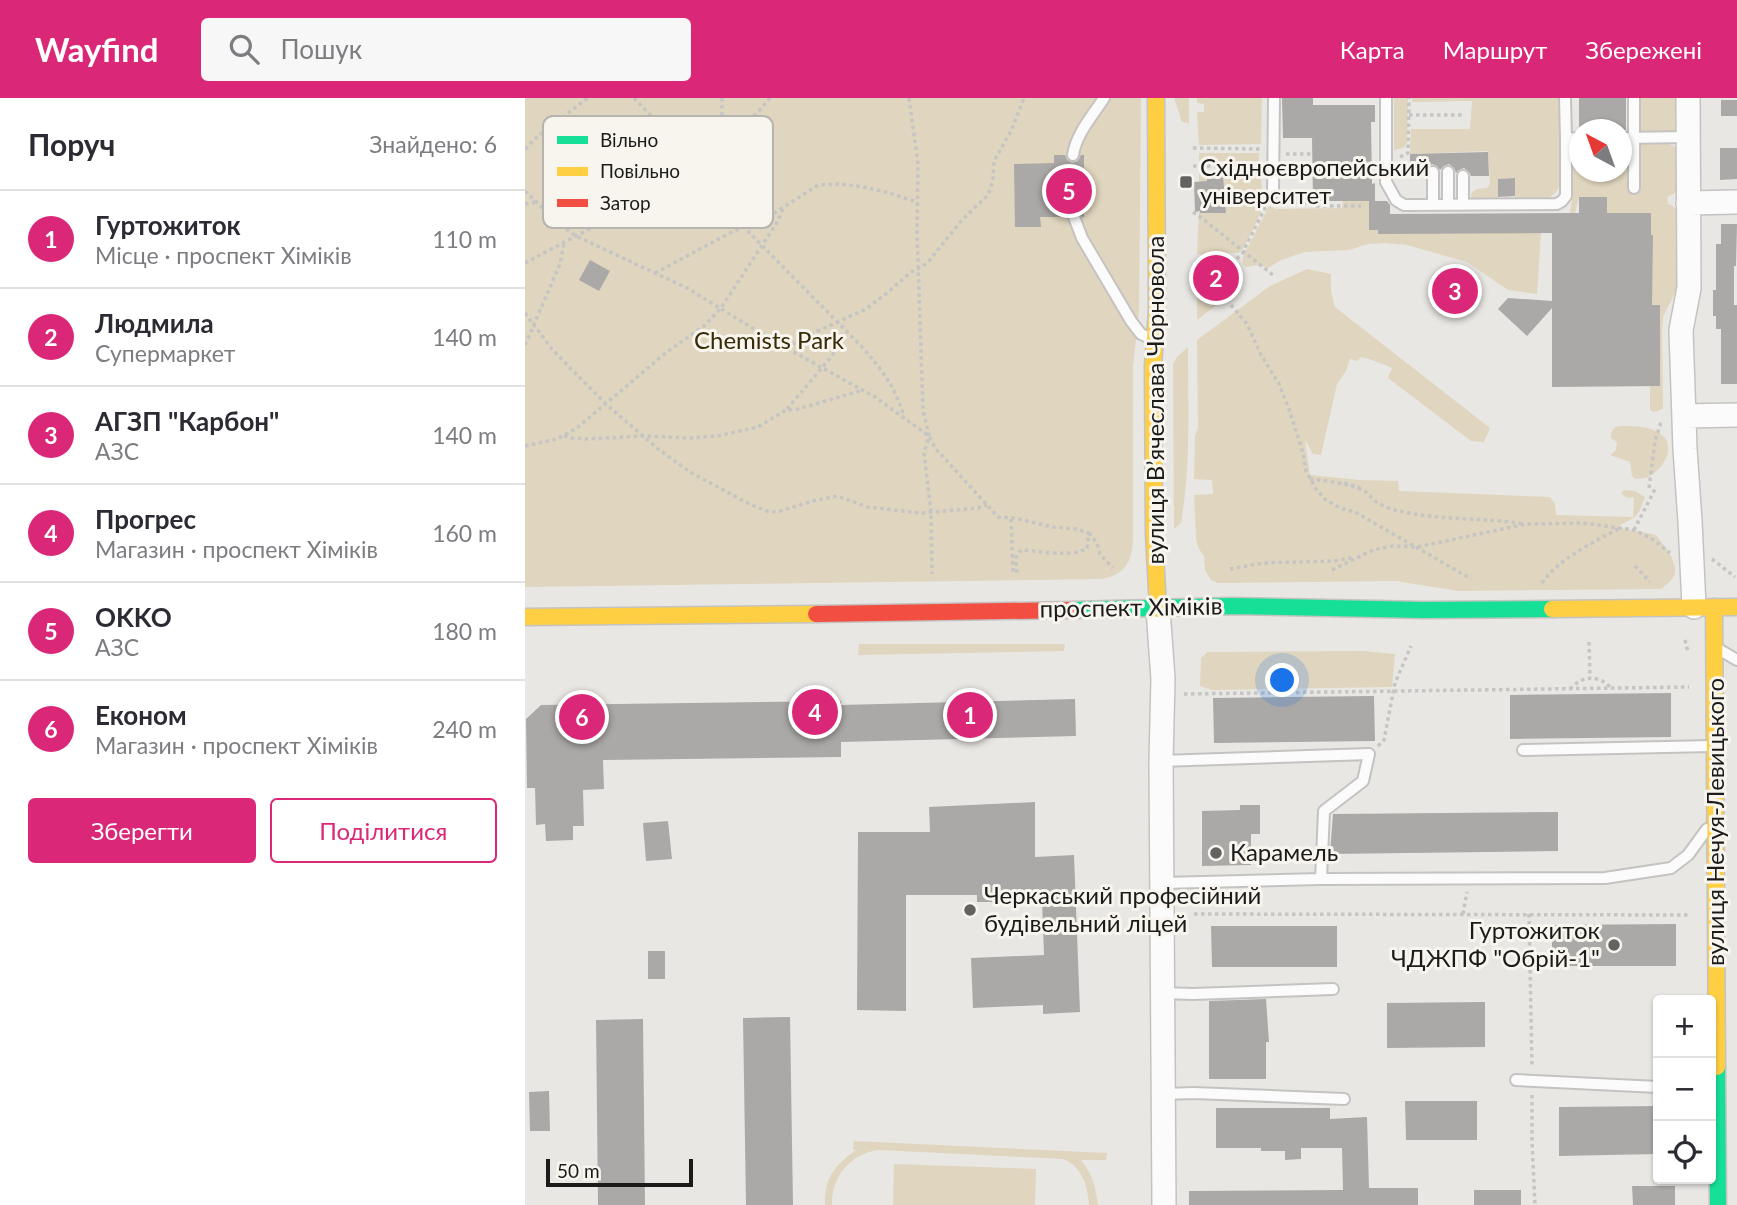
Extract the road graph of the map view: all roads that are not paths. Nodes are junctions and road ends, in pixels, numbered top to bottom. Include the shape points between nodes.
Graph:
1 (1104, 98) edge
2 (1156, 98) edge
3 (1274, 98) edge
4 (1386, 98) edge
5 (1565, 98) edge
6 (1634, 98) edge
7 (1688, 98) edge
8 (1688, 137) junction
9 (1634, 138) junction
10 (1566, 139) junction
11 (1569, 139) edge
12 (1073, 155) dead end
13 (1433, 172) dead end
14 (1448, 172) dead end
15 (1463, 176) dead end
16 (1634, 188) dead end
17 (1272, 195) road end
18 (1688, 202) junction
19 (1737, 202) edge
20 (1433, 205) junction
21 (1448, 205) junction
22 (1463, 205) junction
23 (1074, 217) dead end
24 (1155, 340) junction
25 (1737, 415) edge
26 (1683, 416) junction
27 (1704, 607) junction
28 (1737, 607) edge
29 (1158, 609) junction
30 (525, 617) edge
31 (1715, 647) junction
32 (1737, 660) edge
33 (1715, 746) junction
34 (1523, 750) dead end
35 (1161, 761) junction
36 (1716, 817) junction
37 (1321, 879) junction
38 (1161, 883) junction
39 (1333, 989) dead end
40 (1162, 993) junction
41 (1714, 1058) edge
42 (1516, 1080) dead end
43 (1653, 1087) edge
44 (1163, 1094) junction
45 (1344, 1099) dead end
46 (1715, 1121) edge
47 (1164, 1205) edge
48 (1718, 1205) edge

1 - 12 lane via 1079,136
2 - 24 main road, вулиця Вʼячеслава Чорновола
3 - 17 lane
4 - 20 lane via 1386,182 1404,205
5 - 10 lane
6 - 9 lane
7 - 8 street, вулиця Нечуя-Левицького
8 - 9 lane
8 - 18 street, вулиця Нечуя-Левицького
9 - 16 lane
10 - 11 lane
10 - 22 lane via 1566,196 1562,201 1484,209
13 - 20 lane
14 - 21 lane
15 - 22 lane
18 - 19 street
18 - 26 street, вулиця Нечуя-Левицького via 1689,288 1681,330
20 - 21 lane
21 - 22 lane
23 - 24 lane via 1131,321
24 - 29 main road, вулиця Вʼячеслава Чорновола
25 - 26 street
26 - 27 street, вулиця Нечуя-Левицького
27 - 28 main road, проспект Хіміків
27 - 29 main road, проспект Хіміків
27 - 31 main road, вулиця Нечуя-Левицького
29 - 30 main road, проспект Хіміків
29 - 35 street, вулиця Вʼячеслава Чорновола via 1163,678
31 - 32 lane
31 - 33 main road, вулиця Нечуя-Левицького
33 - 34 lane
33 - 36 main road, вулиця Нечуя-Левицького
35 - 37 lane via 1369,754 1363,781 1324,811
35 - 38 street, вулиця Вʼячеслава Чорновола
36 - 37 lane via 1688,855 1671,868 1605,878
36 - 41 main road, вулиця Нечуя-Левицького
37 - 38 lane
38 - 40 street, вулиця Вʼячеслава Чорновола
39 - 40 lane
40 - 44 street, вулиця Вʼячеслава Чорновола
42 - 43 lane
44 - 45 lane
44 - 47 street, вулиця Вʼячеслава Чорновола
46 - 48 main road, вулиця Нечуя-Левицького

